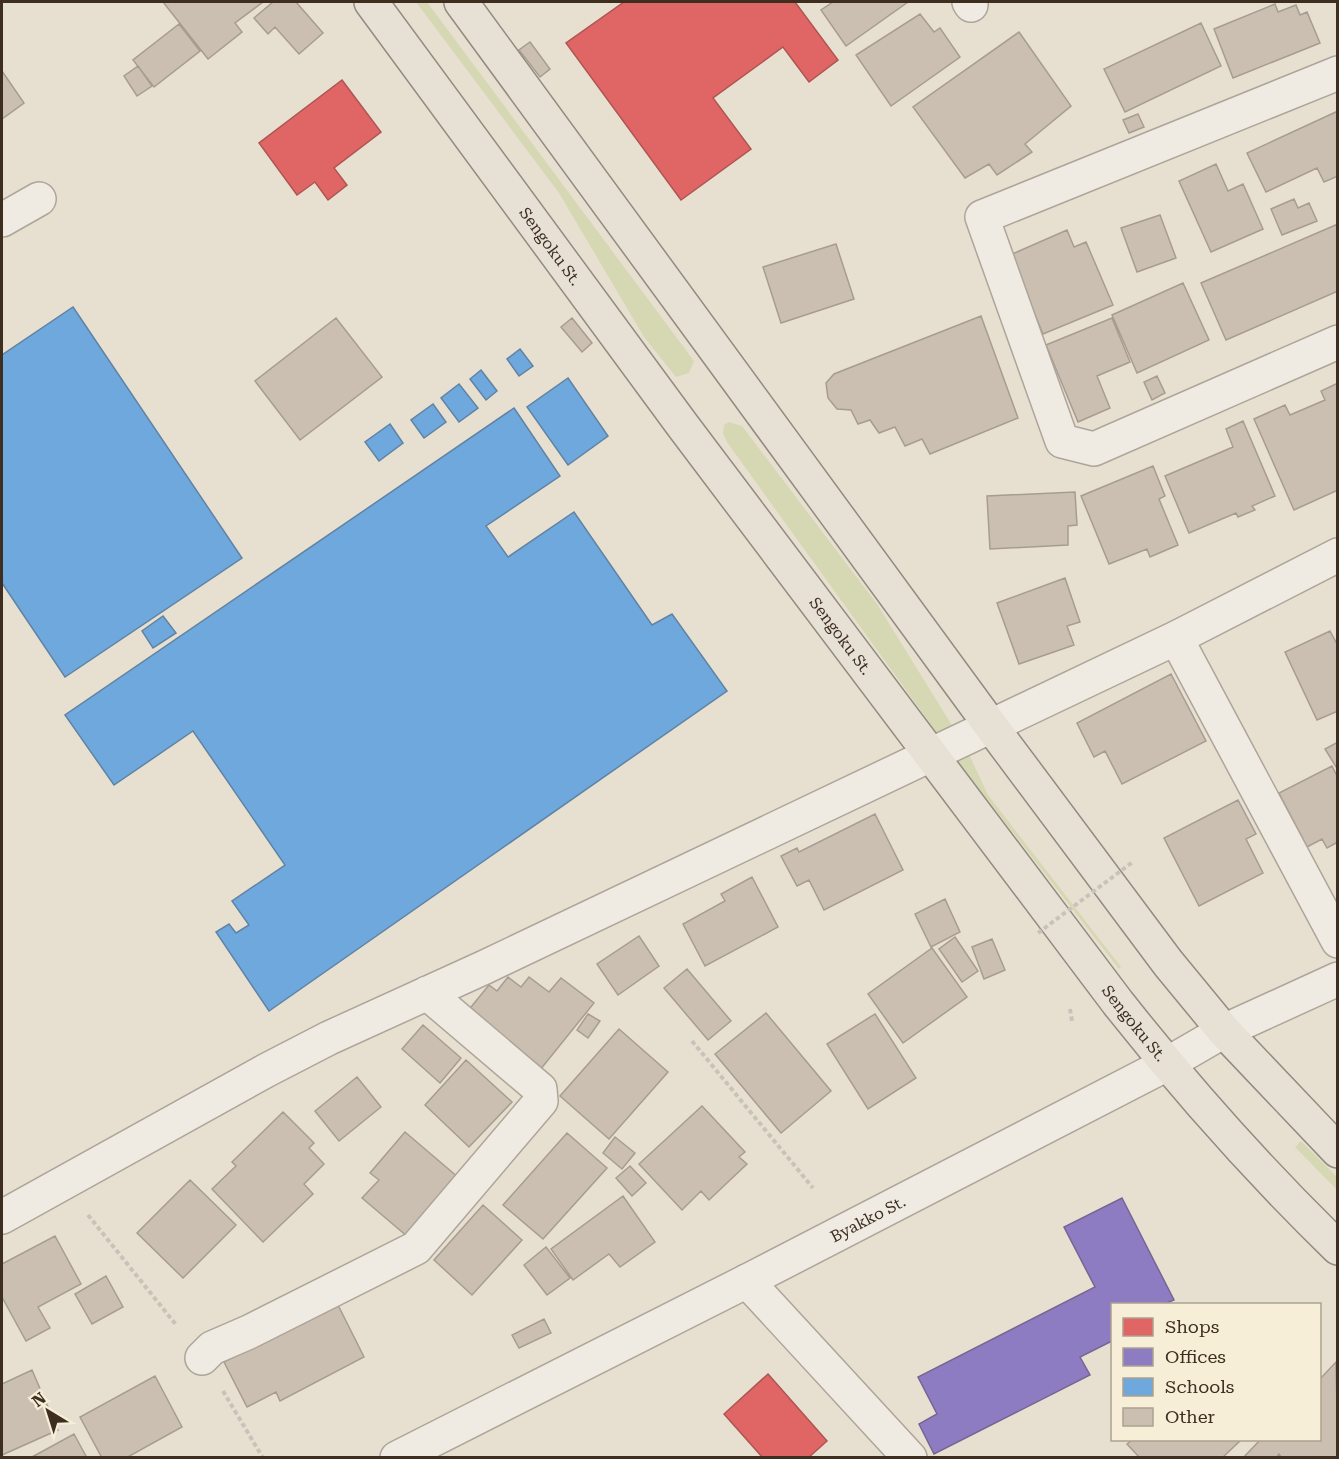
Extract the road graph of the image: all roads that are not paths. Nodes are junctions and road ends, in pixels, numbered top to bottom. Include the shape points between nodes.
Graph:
1 (371, 2) edge
2 (461, 2) edge
3 (1338, 73) edge
4 (39, 199) dead end
5 (2, 220) edge
6 (1338, 342) edge
7 (1338, 555) edge
8 (1176, 638) junction
9 (991, 726) junction
10 (931, 755) junction
11 (1338, 941) edge
12 (1338, 979) edge
13 (427, 993) junction
14 (1224, 1031) junction
15 (1167, 1064) junction
16 (1338, 1152) edge
17 (2, 1217) edge
18 (1338, 1248) edge
19 (747, 1281) junction
20 (202, 1358) road end
21 (397, 1458) edge
22 (910, 1458) edge

1 - 10 main road, Sengoku St.
2 - 9 main road
3 - 6 street via 982,217 1062,441 1094,449
4 - 5 street
7 - 8 street
8 - 9 street
8 - 11 street
9 - 10 street
9 - 14 main road via 1168,963
10 - 13 street
10 - 15 main road, Sengoku St.
12 - 14 street, Byakko St.
13 - 17 street via 267,1070
13 - 20 street via 540,1089 541,1101 416,1248 212,1348
14 - 15 street, Byakko St.
14 - 16 main road
15 - 18 main road, Sengoku St. via 1251,1160
15 - 19 street, Byakko St.
19 - 21 street, Byakko St.
19 - 22 street

